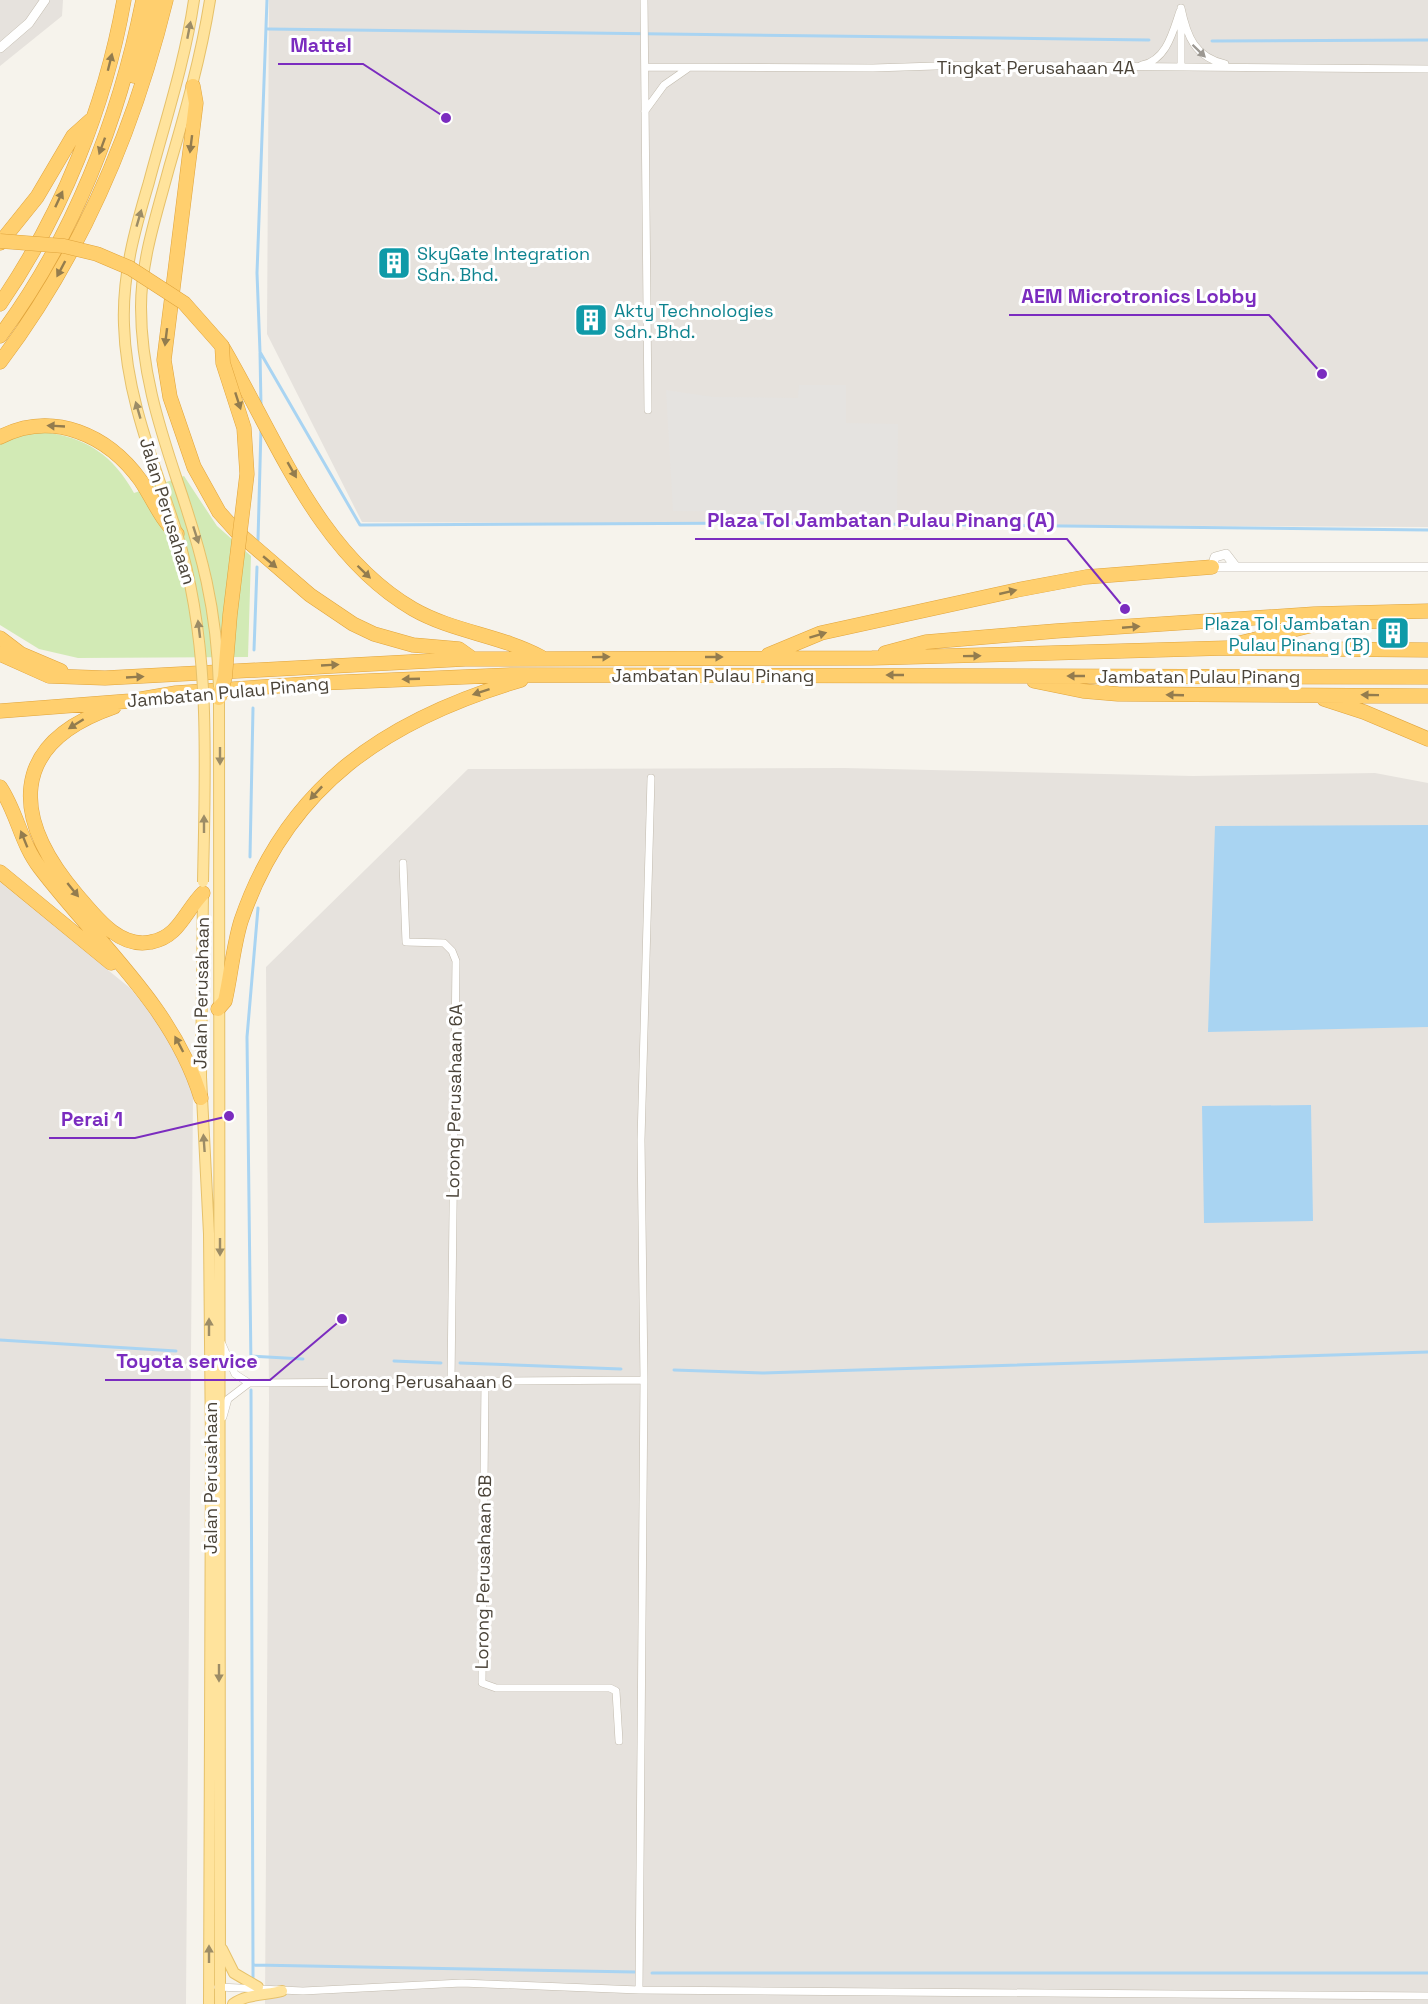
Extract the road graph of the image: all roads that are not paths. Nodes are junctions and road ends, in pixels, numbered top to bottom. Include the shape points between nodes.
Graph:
1 (45, 0) edge
2 (124, 0) edge
3 (143, 0) edge
4 (155, 0) edge
5 (166, 0) edge
6 (194, 0) edge
7 (210, 0) edge
8 (644, 0) edge
9 (1181, 4) edge
10 (0, 48) edge
11 (645, 67) junction
12 (1131, 67) junction
13 (1181, 67) junction
14 (704, 68) junction
15 (1242, 68) junction
16 (1428, 69) edge
17 (193, 86) junction
18 (122, 90) junction
19 (645, 111) junction
20 (93, 118) junction
21 (0, 242) edge
22 (0, 304) edge
23 (0, 336) edge
24 (222, 346) junction
25 (0, 362) edge
26 (648, 410) dead end
27 (0, 437) edge
28 (177, 534) junction
29 (1212, 567) joint
30 (1428, 567) edge
31 (1428, 611) edge
32 (1428, 619) edge
33 (0, 638) edge
34 (1227, 648) junction
35 (1428, 650) edge
36 (0, 654) edge
37 (764, 657) junction
38 (473, 658) junction
39 (543, 658) junction
40 (872, 658) junction
41 (537, 675) junction
42 (1012, 675) junction
43 (77, 676) junction
44 (1428, 677) edge
45 (1317, 696) junction
46 (1428, 696) edge
47 (219, 698) junction
48 (130, 701) junction
49 (0, 702) edge
50 (46, 708) junction
51 (0, 711) edge
52 (1428, 740) edge
53 (651, 778) dead end
54 (0, 787) edge
55 (403, 863) dead end
56 (0, 872) edge
57 (203, 888) junction
58 (130, 976) junction
59 (218, 1009) junction
60 (201, 1098) junction
61 (220, 1342) junction
62 (644, 1380) junction
63 (451, 1381) junction
64 (485, 1382) junction
65 (249, 1383) junction
66 (220, 1424) junction
67 (619, 1741) dead end
68 (220, 1943) junction
69 (215, 1987) junction
70 (260, 1990) junction
71 (639, 1990) junction
72 (282, 1991) joint
73 (239, 1992) edge
74 (1428, 1996) edge
75 (209, 2004) edge
76 (220, 2004) edge

1 - 10 street via 29,23
20 -> 2 highway
3 - 18 highway
4 - 18 highway via 133,80
5 -> 25 highway via 143,84 110,171 57,277
28 -> 6 main road, Jalan Perusahaan via 131,383 125,345 125,289 133,238 179,73
7 - 17 main road, Jalan Perusahaan
8 - 11 street
9 - 12 street via 1170,41 1160,55 1147,64
9 - 13 street
9 -> 15 street via 1185,29 1198,52 1210,60
11 - 14 street, Tingkat Perusahaan 4A
11 - 19 street
12 - 13 street, Tingkat Perusahaan 4A
12 - 14 street, Tingkat Perusahaan 4A
13 - 15 street, Tingkat Perusahaan 4A
14 - 19 street via 676,75
15 - 16 street, Tingkat Perusahaan 4A
17 -> 38 highway via 196,103 164,360 170,397 194,467 231,527 332,612 380,636 426,648 459,649
17 -> 47 main road, Jalan Perusahaan, bridge via 156,216 141,305 150,390 212,599
18 -> 23 highway via 70,219 36,283
19 - 26 street
20 - 21 highway via 73,136 37,197
22 -> 20 highway via 59,201
21 - 24 highway, bridge via 64,246 130,268 184,303
24 -> 39 highway via 326,527 362,570 412,608 444,624 523,647
24 -> 47 highway, bridge via 223,363 244,428 247,474 225,677
28 -> 27 highway via 139,478 111,450 75,429 33,426
57 -> 28 main road, Jalan Perusahaan, bridge via 201,651 195,600
29 - 30 street
37 -> 29 highway via 822,633 1017,590 1108,575
40 -> 31 highway, Jambatan Pulau Pinang via 926,642 1227,619
32 - 34 highway via 1317,624
33 - 43 highway via 21,654
34 - 35 highway, Jambatan Pulau Pinang
40 -> 34 highway, Jambatan Pulau Pinang
36 - 43 highway, Jambatan Pulau Pinang via 49,676
39 -> 37 highway, Jambatan Pulau Pinang
37 - 40 highway, Jambatan Pulau Pinang
38 - 39 highway, Jambatan Pulau Pinang
43 -> 38 highway, Jambatan Pulau Pinang via 123,678
42 -> 41 highway, Jambatan Pulau Pinang
41 -> 48 highway, Jambatan Pulau Pinang via 321,683 176,693
41 -> 59 highway via 426,714 368,748 318,791 286,828 256,881 237,936 225,1001
44 -> 42 highway, Jambatan Pulau Pinang
45 -> 42 highway via 1118,694 1083,691
46 -> 45 highway
45 - 52 highway
47 -> 59 main road, Jalan Perusahaan
48 - 50 highway, Jambatan Pulau Pinang
48 -> 57 highway via 82,720 59,735 44,752 35,771 30,798 37,831 50,858 74,891 107,927 123,938 147,943 165,937 182,923
49 - 50 highway
50 - 51 highway, Jambatan Pulau Pinang
53 - 62 street via 641,1140
58 -> 54 highway via 34,860
55 - 63 street, Lorong Perusahaan 6A via 406,942 444,943 456,961
56 - 58 highway
57 - 60 main road, Jalan Perusahaan
60 -> 58 highway via 176,1037
59 -> 61 main road, Jalan Perusahaan
69 -> 60 main road, Jalan Perusahaan via 209,1234
61 - 65 street via 236,1374
61 - 66 main road, Jalan Perusahaan
62 - 64 street, Lorong Perusahaan 6
62 - 71 street
63 - 64 street, Lorong Perusahaan 6
63 - 65 street, Lorong Perusahaan 6
64 - 67 street, Lorong Perusahaan 6B via 482,1683 496,1688 610,1688 616,1691
65 - 66 street via 228,1399
66 -> 68 main road, Jalan Perusahaan
68 - 69 main road, Jalan Perusahaan
68 - 73 main road
69 - 73 street
69 - 75 main road, Jalan Perusahaan
69 - 76 main road, Jalan Perusahaan
70 - 72 main road
70 - 73 main road
70 - 73 main road
71 - 72 street via 462,1983
71 - 74 street

